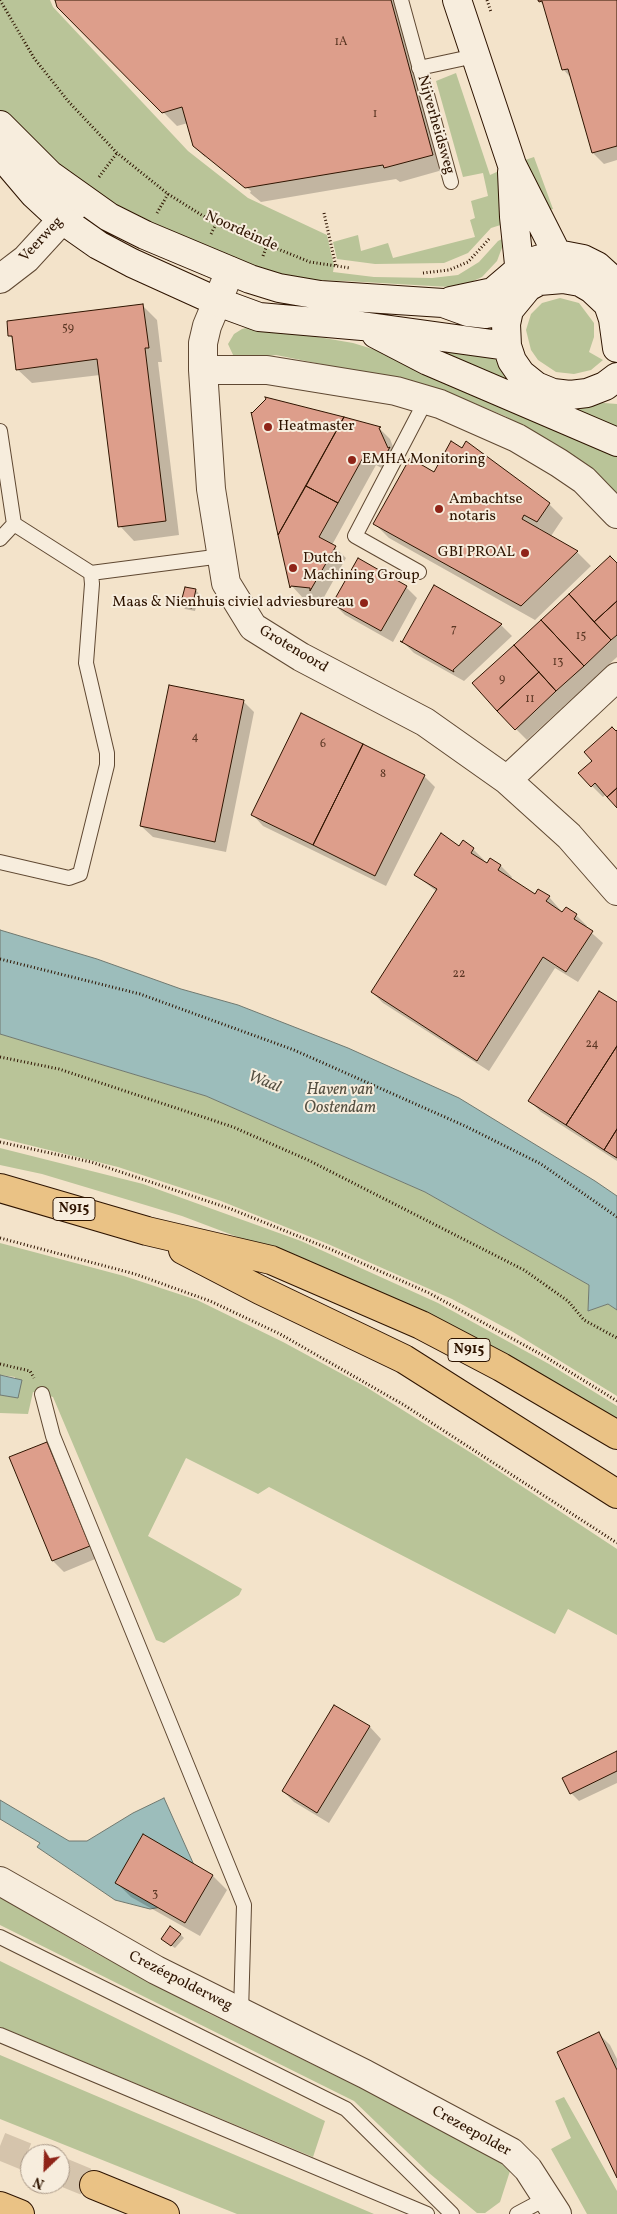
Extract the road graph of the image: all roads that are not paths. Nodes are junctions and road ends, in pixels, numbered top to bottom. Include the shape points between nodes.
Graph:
1 (401, 0) edge
2 (458, 0) edge
3 (475, 56) junction
4 (419, 68) junction
5 (0, 125) edge
6 (0, 154) edge
7 (512, 165) junction
8 (451, 182) dead end
9 (82, 199) junction
10 (61, 219) junction
11 (557, 254) junction
12 (230, 271) junction
13 (0, 279) edge
14 (617, 284) edge
15 (513, 289) junction
16 (218, 302) junction
17 (362, 326) junction
18 (507, 346) junction
19 (617, 348) edge
20 (203, 370) junction
21 (613, 385) edge
22 (426, 400) junction
23 (0, 431) edge
24 (617, 442) edge
25 (617, 514) edge
26 (14, 524) junction
27 (0, 539) edge
28 (222, 556) junction
29 (90, 572) junction
30 (419, 572) dead end
31 (617, 677) edge
32 (508, 780) junction
33 (0, 862) edge
34 (617, 891) edge
35 (0, 1188) edge
36 (147, 1231) junction
37 (42, 1394) road end
38 (617, 1434) edge
39 (617, 1494) edge
40 (0, 1881) edge
41 (0, 1937) edge
42 (241, 2013) junction
43 (0, 2035) edge
44 (365, 2074) joint
45 (94, 2185) tunnel mouth
46 (0, 2206) edge
47 (552, 2206) edge
48 (20, 2214) edge
49 (165, 2214) edge
50 (427, 2214) edge
51 (452, 2214) edge
52 (517, 2214) edge

1 - 4 lane, Nijverheidsweg
2 - 3 street
3 - 4 lane, Nijverheidsweg
3 - 7 street
4 - 8 lane, Nijverheidsweg
5 - 9 street via 50,175
6 - 10 street via 34,194
7 - 11 street
7 - 15 street via 515,226
9 - 10 street, Veerweg
9 - 12 street via 145,235
10 - 13 street, Veerweg via 26,259
10 - 16 street via 98,245 132,263
11 - 14 street via 583,259 597,266
11 - 15 street via 527,263
12 - 15 street via 279,288 320,295 443,303
12 - 16 street, Grotenoord
15 - 18 street via 506,324
15 - 19 street via 554,279 586,284 608,304
16 - 17 street via 259,317
16 - 20 street, Grotenoord via 203,343
17 - 18 street
17 - 24 street via 428,361
18 - 21 street via 521,374 536,386 553,393 588,393
20 - 22 street via 267,370 396,391
20 - 28 street, Grotenoord via 211,489
22 - 25 street via 479,420 526,443 584,480
22 - 30 lane via 355,536
23 - 26 lane
26 - 27 lane
26 - 29 lane
28 - 29 lane
28 - 32 street, Grotenoord via 226,583 253,627 301,657 426,722
29 - 33 lane via 92,584 86,663 107,764 80,874 69,878
31 - 32 street
32 - 34 street, Grotenoord via 569,836
35 - 36 main road, N915
36 - 38 main road, N915 via 271,1260 314,1278 421,1325
36 - 39 main road, N915 via 404,1359
37 - 42 lane via 53,1436 244,1905
40 - 42 street, Crezéepolderweg via 80,1928
41 - 51 lane via 346,2109
42 - 44 street, Crezéepolderweg
43 - 50 lane
44 - 47 street, Crezeepolder via 511,2152 528,2169
45 - 49 main road
46 - 48 main road
47 - 52 lane

